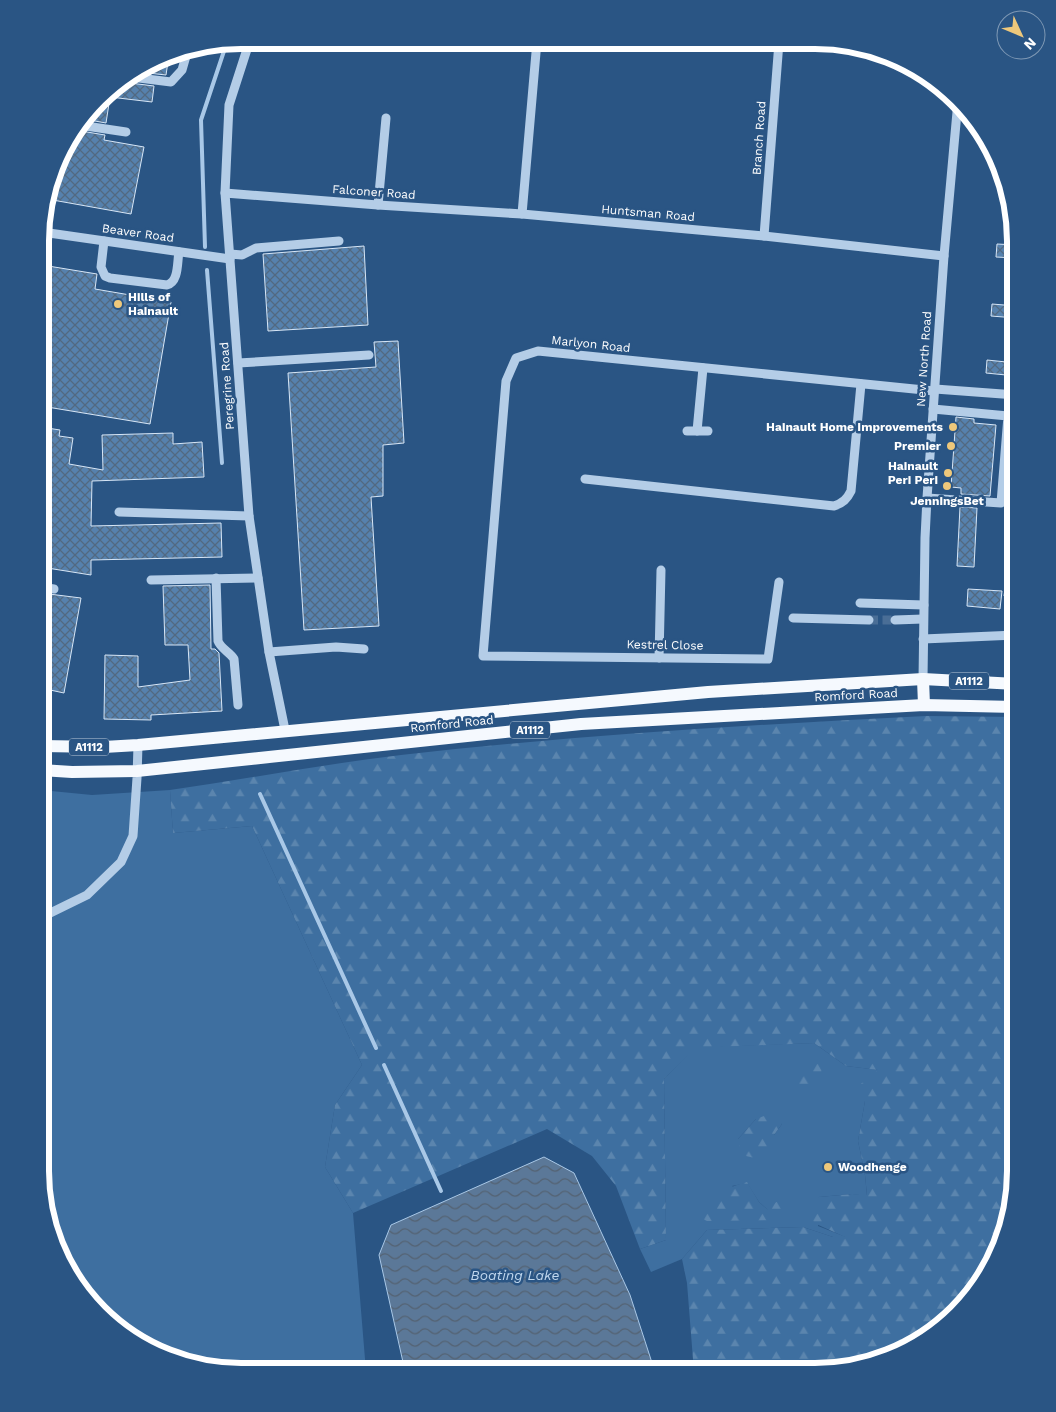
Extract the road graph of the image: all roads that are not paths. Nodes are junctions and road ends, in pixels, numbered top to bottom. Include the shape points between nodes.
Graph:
1 (247, 49) edge
2 (536, 49) edge
3 (778, 49) edge
4 (186, 57) edge
5 (139, 78) edge
6 (957, 111) edge
7 (386, 118) dead end
8 (87, 126) edge
9 (126, 132) dead end
10 (225, 193) junction
11 (378, 205) junction
12 (522, 214) junction
13 (49, 233) edge
14 (764, 236) junction
15 (104, 241) junction
16 (339, 241) dead end
17 (179, 252) junction
18 (944, 256) junction
19 (230, 257) junction
20 (368, 355) dead end
21 (238, 363) junction
22 (702, 368) junction
23 (861, 384) junction
24 (935, 390) junction
25 (1007, 394) edge
26 (933, 409) junction
27 (1007, 416) edge
28 (1007, 425) edge
29 (687, 431) dead end
30 (697, 431) junction
31 (708, 431) dead end
32 (585, 479) dead end
33 (927, 498) junction
34 (119, 512) dead end
35 (249, 516) junction
36 (661, 570) dead end
37 (216, 578) junction
38 (258, 578) junction
39 (151, 580) dead end
40 (778, 582) dead end
41 (49, 588) edge
42 (54, 589) dead end
43 (860, 603) dead end
44 (924, 605) junction
45 (793, 618) dead end
46 (923, 619) junction
47 (869, 620) tunnel mouth
48 (895, 620) tunnel mouth
49 (1007, 635) edge
50 (923, 639) junction
51 (364, 649) dead end
52 (269, 652) junction
53 (483, 656) joint
54 (659, 658) junction
55 (922, 679) junction
56 (1007, 684) edge
57 (238, 705) dead end
58 (924, 705) junction
59 (1007, 707) edge
60 (285, 730) junction
61 (138, 745) junction
62 (49, 746) edge
63 (49, 771) edge
64 (137, 771) junction
65 (49, 914) edge

1 - 10 street, Peregrine Road via 229,105
2 - 12 street
3 - 14 street, Branch Road
4 - 5 street via 182,70 171,82
6 - 18 street, New North Road
7 - 11 street
8 - 9 street
10 - 11 street, Falconer Road
10 - 19 street, Peregrine Road
11 - 12 street, Falconer Road
12 - 14 street, Huntsman Road
13 - 15 street, Beaver Road
14 - 18 street, Huntsman Road
15 - 17 street, Beaver Road
15 - 17 street via 101,267 105,276 110,278 171,284 175,280
16 - 19 street, Beaver Road via 256,248
17 - 19 street, Beaver Road
18 - 24 street, New North Road
19 - 21 street, Peregrine Road
20 - 21 street
21 - 35 street, Peregrine Road
22 - 23 street, Marlyon Road
22 - 30 street
22 - 53 street, Marlyon Road via 538,351 516,358 506,381
23 - 24 street, Marlyon Road
23 - 32 street via 851,491 840,504 834,506
24 - 25 street, Marlyon Road
24 - 26 street, New North Road
26 - 27 street
26 - 33 street, New North Road
28 - 33 street via 1001,503
29 - 30 street
30 - 31 street
33 - 44 street, New North Road
34 - 35 street
35 - 38 street, Peregrine Road
36 - 54 street
37 - 38 street
37 - 39 street
37 - 57 street via 218,641 234,659
38 - 52 street, Peregrine Road
40 - 54 street, Kestrel Close via 768,659
41 - 42 street
43 - 44 street
44 - 46 street, New North Road
45 - 47 street
46 - 48 street
46 - 50 street, New North Road
49 - 50 street
50 - 55 street, New North Road
51 - 52 street via 336,647
52 - 60 street, Peregrine Road
53 - 54 street, Kestrel Close
55 - 56 main road, Romford Road / A1112
55 - 58 main road
55 - 60 main road, Romford Road / A1112 via 698,693
58 - 59 main road, Romford Road / A1112
58 - 64 main road, Romford Road / A1112 via 581,724
60 - 61 main road, Romford Road / A1112
61 - 62 main road, Romford Road / A1112
61 - 64 street
63 - 64 main road, Romford Road / A1112
64 - 65 street via 133,836 121,862 86,895

